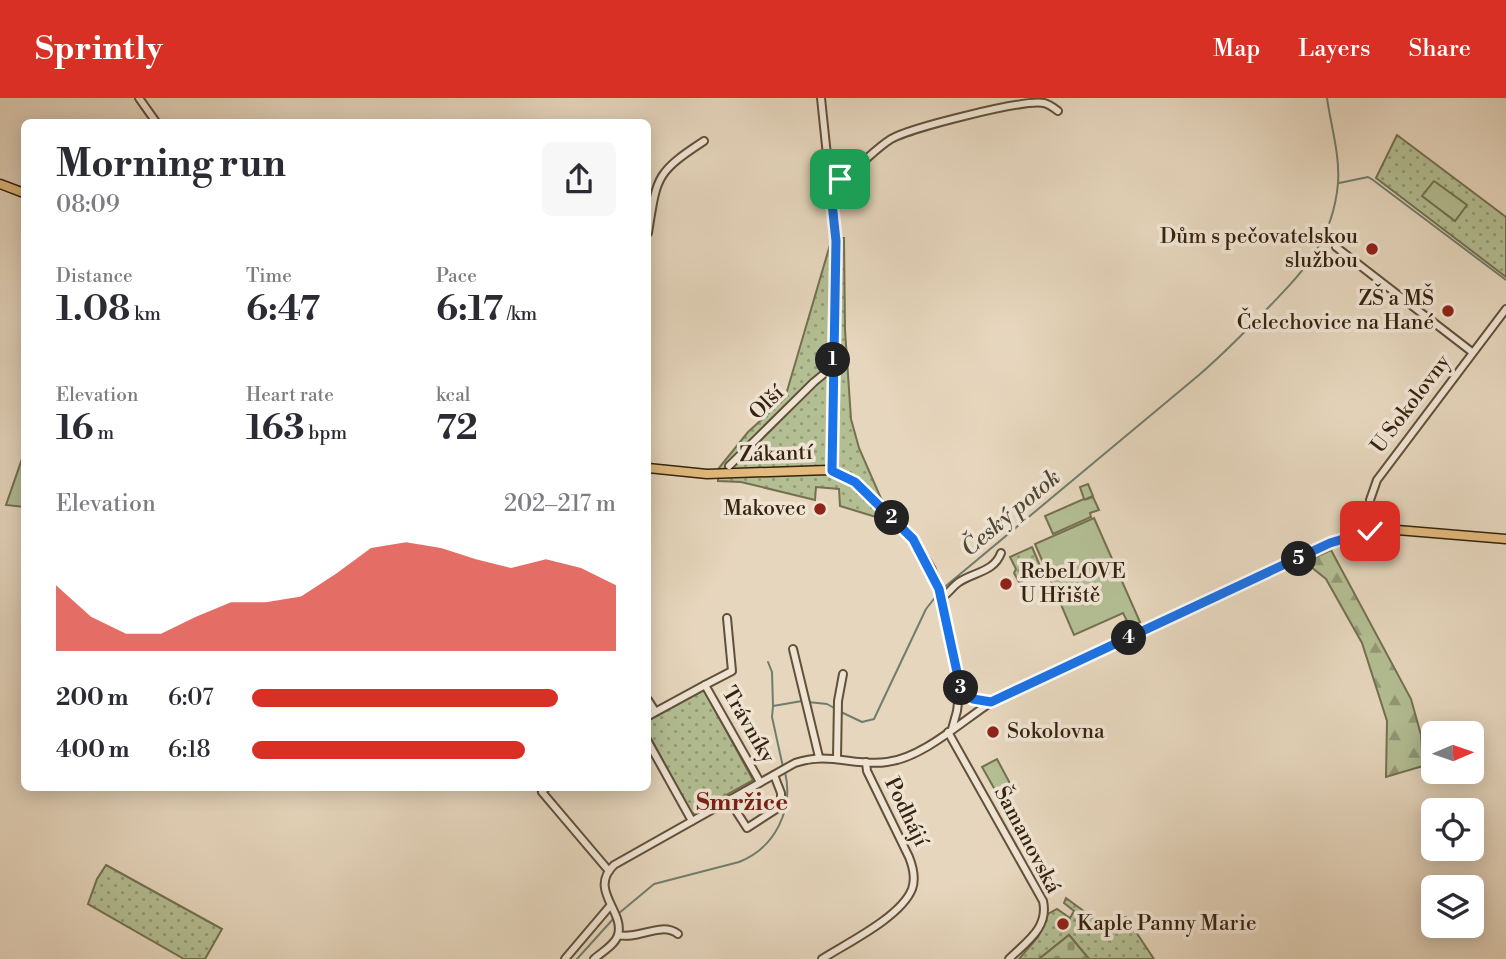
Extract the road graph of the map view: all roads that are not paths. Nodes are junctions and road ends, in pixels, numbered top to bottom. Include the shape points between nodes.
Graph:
1 (139, 98) edge
2 (821, 98) edge
3 (1019, 101) edge
4 (1058, 111) dead end
5 (154, 119) edge
6 (704, 141) dead end
7 (0, 184) edge
8 (830, 184) junction
9 (21, 192) edge
10 (651, 216) edge
11 (1336, 247) dead end
12 (1506, 309) edge
13 (1472, 352) junction
14 (833, 371) junction
15 (729, 466) dead end
16 (651, 468) edge
17 (832, 471) junction
18 (1370, 531) junction
19 (1506, 539) edge
20 (1001, 553) dead end
21 (941, 597) junction
22 (727, 618) dead end
23 (793, 649) dead end
24 (843, 674) dead end
25 (705, 685) junction
26 (960, 686) junction
27 (991, 702) junction
28 (651, 705) edge
29 (655, 711) junction
30 (651, 714) edge
31 (950, 731) junction
32 (651, 747) edge
33 (819, 757) junction
34 (837, 758) junction
35 (866, 762) junction
36 (776, 774) junction
37 (760, 782) junction
38 (543, 791) edge
39 (729, 800) junction
40 (692, 821) junction
41 (608, 871) junction
42 (612, 909) junction
43 (678, 934) dead end
44 (618, 935) junction
45 (565, 959) edge
46 (594, 959) edge
47 (822, 959) edge
48 (1009, 959) edge

1 - 5 street
2 - 8 street
3 - 4 street via 1046,103
3 - 8 street via 900,135
6 - 10 street via 663,172
7 - 9 main road
8 - 14 street via 836,241
11 - 13 street
12 - 13 street, U Sokolovny
13 - 18 street, U Sokolovny via 1377,480 1370,500
14 - 15 street, Olší via 814,382
14 - 17 street
16 - 17 main road, Zákantí via 707,474
17 - 21 main road, Zákantí via 855,482 911,536
18 - 19 main road
18 - 27 main road via 1330,543
20 - 21 street via 988,570 967,577
21 - 26 main road, Zákantí
22 - 25 street, Trávníky via 732,671
23 - 33 street
24 - 34 street
25 - 29 street, Trávníky
25 - 37 street, Trávníky
26 - 27 main road via 973,699
26 - 31 street
27 - 31 street, Trávníky
28 - 29 street
29 - 30 street, Trávníky
31 - 35 street, Trávníky via 895,761
31 - 48 street, Šamanovská via 1043,901 1039,928
32 - 40 street
33 - 34 street, Trávníky
33 - 36 street, Trávníky
34 - 35 street, Trávníky
35 - 47 street, Podhájí via 909,857 913,885 889,915
36 - 37 street, Trávníky
36 - 39 street via 781,806 747,828
37 - 39 street, Trávníky
38 - 41 street
39 - 40 street, Trávníky
40 - 41 street, Trávníky
41 - 42 street via 605,888
42 - 44 street
42 - 45 street
43 - 44 street via 667,929 631,937
44 - 46 street

